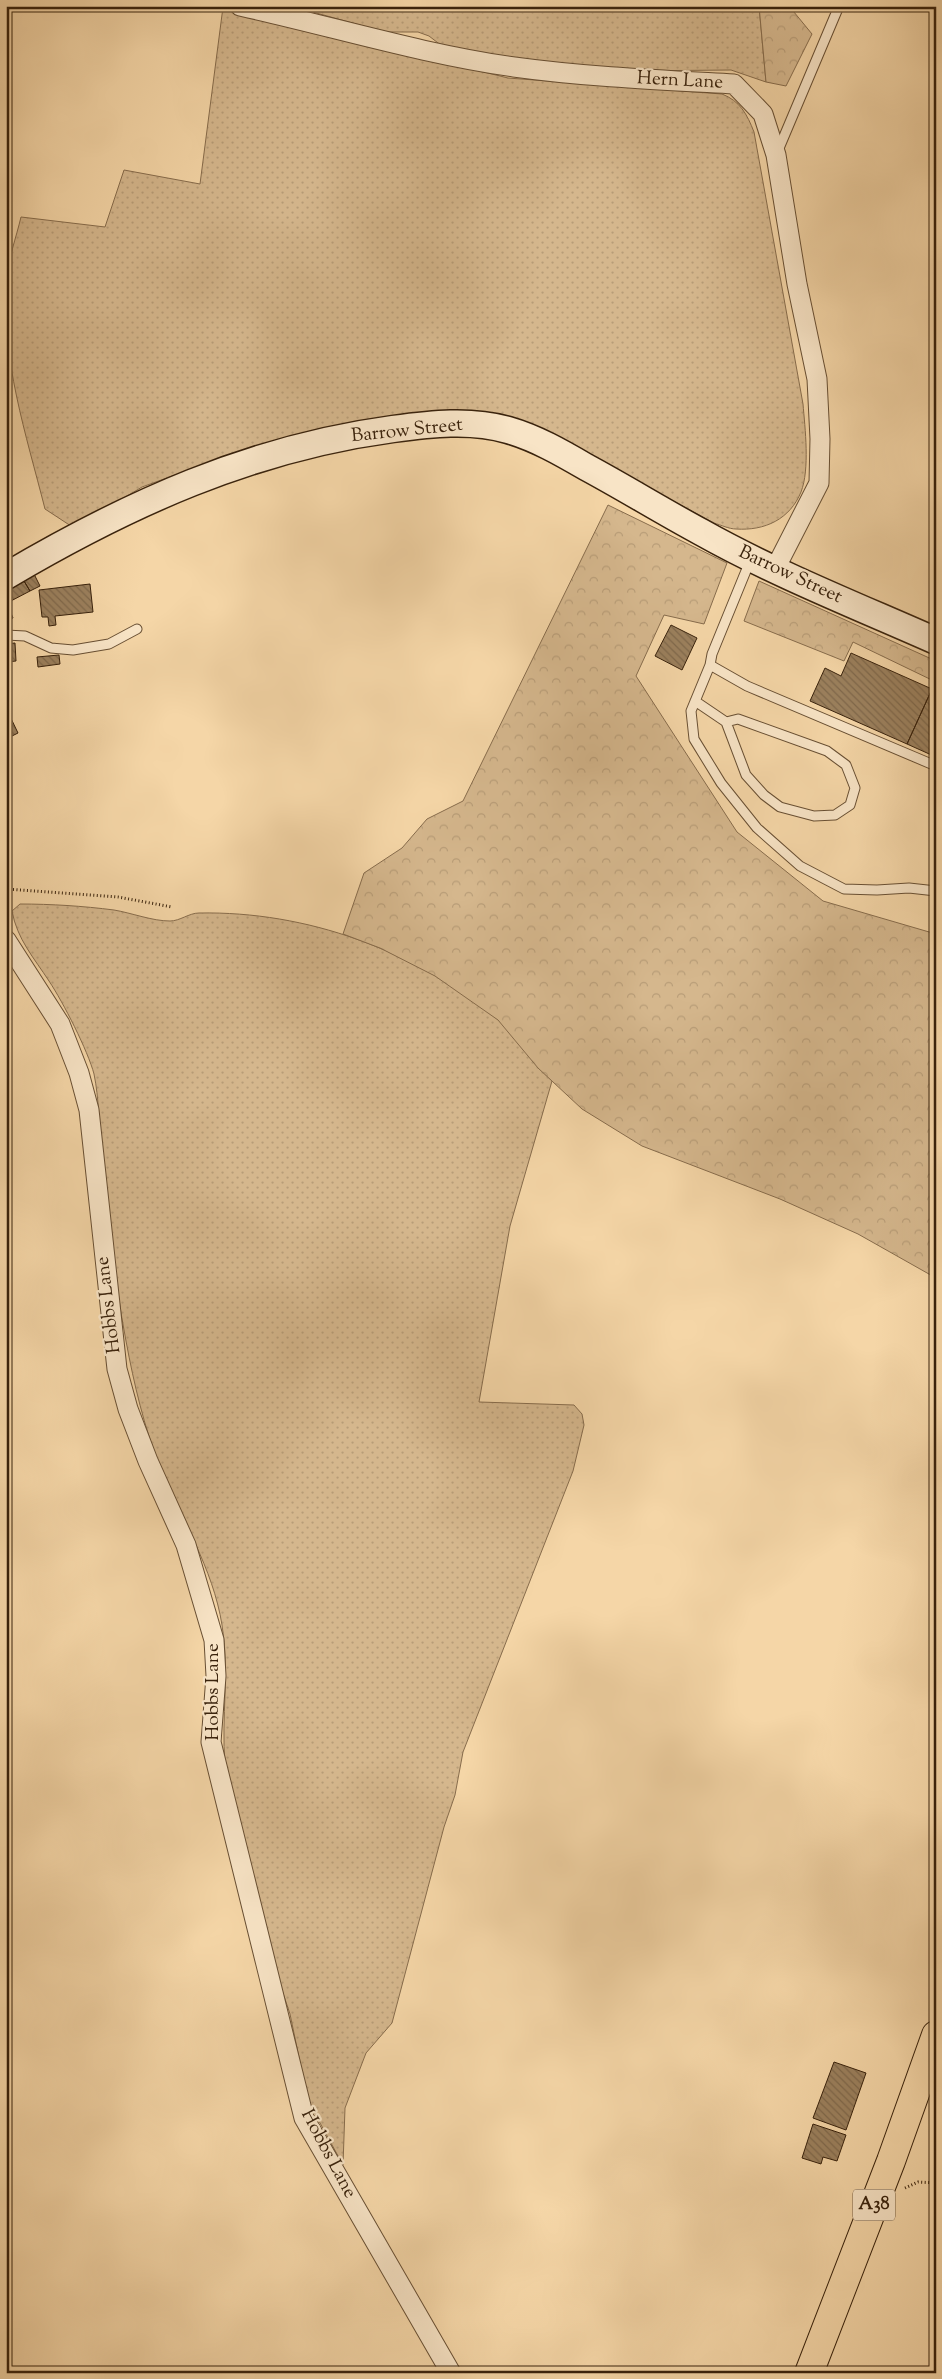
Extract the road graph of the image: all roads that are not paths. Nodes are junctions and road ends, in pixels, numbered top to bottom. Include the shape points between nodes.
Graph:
1 (240, 6) edge
2 (839, 6) edge
3 (776, 156) junction
4 (751, 558) junction
5 (775, 569) junction
6 (6, 576) edge
7 (137, 629) dead end
8 (6, 635) edge
9 (936, 641) edge
10 (710, 665) junction
11 (696, 701) junction
12 (726, 722) junction
13 (936, 766) edge
14 (936, 891) edge
15 (6, 940) edge
16 (936, 2035) edge
17 (451, 2373) edge
18 (809, 2373) edge

1 - 3 street, Hern Lane via 513,67 621,78 734,84 763,114
2 - 3 lane
3 - 5 street, Hern Lane via 817,379 820,439 819,483
4 - 5 main road, Barrow Street
4 - 6 main road, Barrow Street via 556,450 510,430 483,424 452,424 412,426 338,438 231,468 149,499
4 - 10 lane
5 - 9 main road, Barrow Street
7 - 8 lane via 109,644 73,650 52,648 25,636
10 - 11 lane
10 - 13 lane via 747,686
11 - 12 lane
11 - 14 lane via 692,711 694,739 721,782 757,828 800,866 844,889
12 - 12 lane via 746,775 780,807 814,816 835,815 850,805 855,788 846,765 827,751 738,719
15 - 17 street, Hobbs Lane via 60,1024 89,1110 117,1368 128,1409 148,1461 186,1545 214,1640 216,1676 211,1742 304,2118
16 - 18 highway, A38

